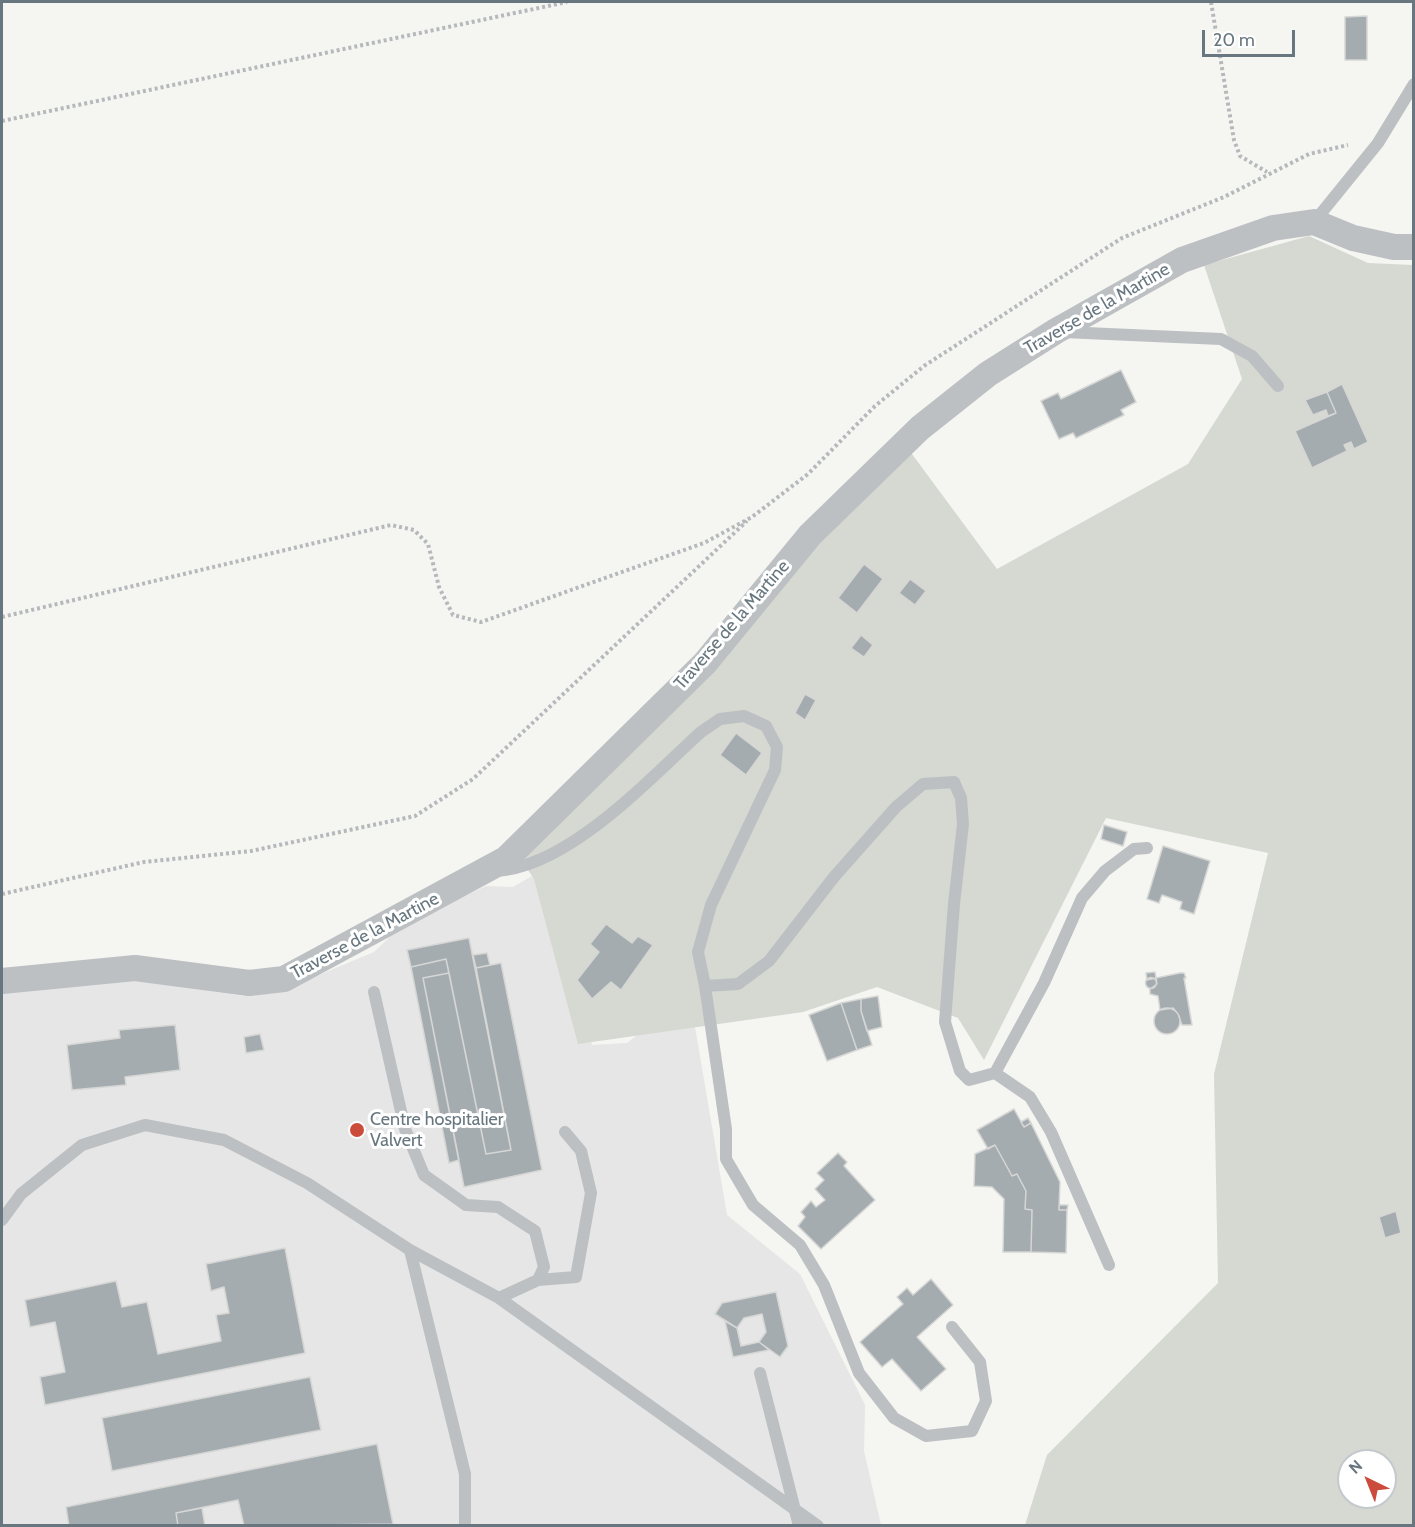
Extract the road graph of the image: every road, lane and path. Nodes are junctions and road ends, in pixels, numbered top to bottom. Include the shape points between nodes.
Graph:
1 (567, 2) edge
2 (1211, 2) edge
3 (1413, 84) edge
4 (2, 121) edge
5 (1378, 143) junction
6 (1268, 173) junction
7 (1314, 222) junction
8 (1413, 248) edge
9 (1056, 331) junction
10 (1278, 386) dead end
11 (752, 517) junction
12 (2, 617) edge
13 (1147, 848) dead end
14 (485, 872) junction
15 (2, 894) edge
16 (2, 981) edge
17 (705, 986) junction
18 (374, 992) dead end
19 (994, 1073) junction
20 (565, 1132) dead end
21 (2, 1220) edge
22 (411, 1250) junction
23 (1109, 1265) dead end
24 (538, 1280) junction
25 (499, 1298) junction
26 (952, 1327) dead end
27 (760, 1373) dead end
28 (794, 1506) junction
29 (465, 1526) edge
30 (799, 1526) edge
31 (818, 1526) edge

1 - 4 path
2 - 6 path via 1237,148 1250,165
3 - 5 lane
5 - 6 path via 1319,151
5 - 7 lane
6 - 11 path via 1224,197 1122,238 924,366 875,406 808,474
7 - 8 street via 1353,238
7 - 9 street, Traverse de la Martine via 1273,228 1182,260
9 - 10 lane via 1221,339 1252,356
9 - 14 street, Traverse de la Martine via 988,374 920,428 810,535 705,663 506,859
11 - 12 path via 704,543 481,622 453,615 439,587 428,544 414,530 391,525
11 - 15 path via 473,779 415,816 251,851 144,862
13 - 19 lane via 1134,849 1082,898 1044,983
14 - 16 street, Traverse de la Martine via 284,979 249,983 135,968
14 - 17 lane via 513,870 590,833 720,719 744,716 766,726 777,747 775,770 711,905 698,952
17 - 19 lane via 738,984 769,961 834,877 896,807 923,784 954,782 961,798 963,824 945,1022 964,1076 969,1080
17 - 26 lane via 726,1129 726,1159 753,1205 800,1245 824,1285 859,1373 894,1418 927,1436 972,1431 986,1401 980,1362
18 - 24 lane via 405,1129 424,1175 466,1206 498,1207 535,1231 544,1267
19 - 23 lane via 1030,1097 1051,1132
20 - 24 lane via 581,1151 591,1193 576,1277
21 - 22 lane via 21,1194 82,1145 145,1125 224,1140 307,1183
22 - 25 lane
22 - 29 lane via 465,1474
24 - 25 lane
25 - 28 lane via 675,1426
27 - 28 lane
28 - 30 lane
28 - 31 lane

